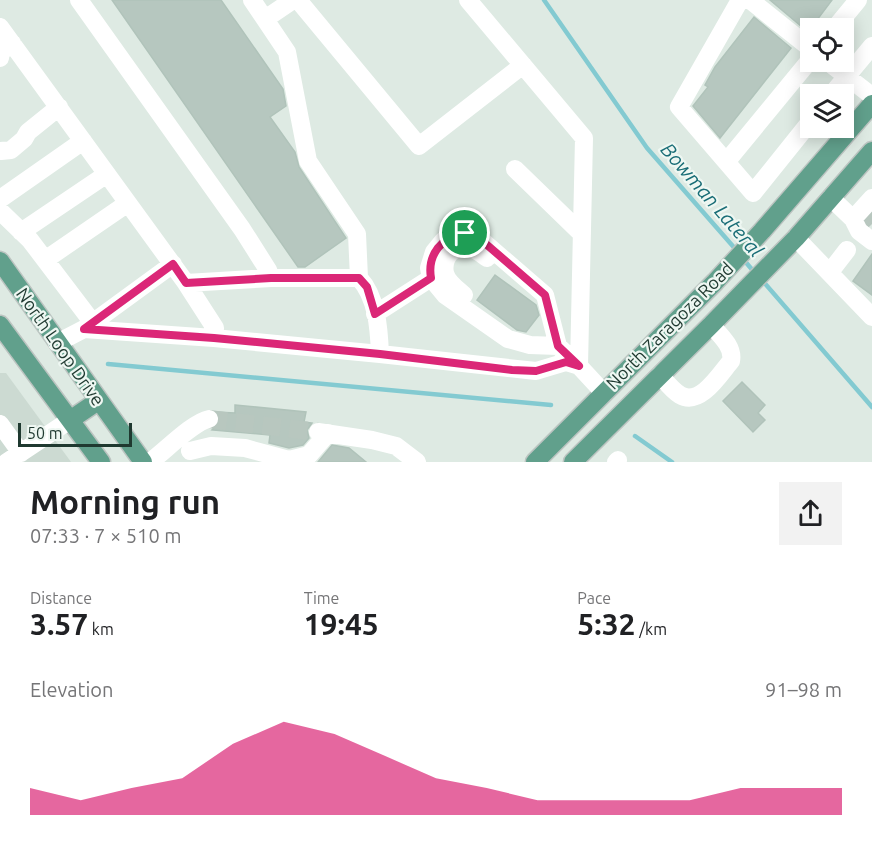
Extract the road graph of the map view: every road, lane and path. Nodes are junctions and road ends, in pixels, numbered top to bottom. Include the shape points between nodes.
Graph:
1 (79, 0) edge
2 (252, 0) edge
3 (293, 0) edge
4 (298, 0) edge
5 (468, 0) edge
6 (740, 0) edge
7 (750, 0) edge
8 (858, 0) edge
9 (843, 18) edge
10 (265, 19) junction
11 (0, 27) edge
12 (800, 40) edge
13 (872, 46) edge
14 (3, 51) edge
15 (523, 65) junction
16 (800, 72) edge
17 (842, 72) edge
18 (847, 76) junction
19 (840, 84) edge
20 (872, 96) edge
21 (872, 104) edge
22 (59, 107) junction
23 (800, 134) edge
24 (83, 141) junction
25 (0, 153) edge
26 (869, 160) edge
27 (727, 161) junction
28 (515, 169) dead end
29 (107, 174) junction
30 (831, 198) junction
31 (0, 199) edge
32 (128, 203) junction
33 (865, 208) edge
34 (0, 211) edge
35 (21, 232) junction
36 (582, 234) junction
37 (796, 238) junction
38 (872, 241) edge
39 (847, 250) dead end
40 (45, 260) junction
41 (0, 261) edge
42 (173, 264) junction
43 (830, 272) junction
44 (271, 278) junction
45 (359, 278) junction
46 (431, 278) junction
47 (186, 283) junction
48 (549, 308) junction
49 (375, 314) junction
50 (872, 317) edge
51 (0, 325) edge
52 (672, 325) junction
53 (711, 325) junction
54 (88, 326) junction
55 (214, 338) junction
56 (508, 339) junction
57 (57, 343) junction
58 (558, 346) junction
59 (380, 354) junction
60 (579, 366) junction
61 (660, 375) junction
62 (604, 393) junction
63 (98, 401) junction
64 (209, 419) dead end
65 (70, 420) junction
66 (0, 424) edge
67 (187, 452) edge
68 (14, 457) edge
69 (97, 461) edge
70 (288, 461) edge
71 (143, 462) edge
72 (150, 462) edge
73 (416, 462) edge
74 (535, 462) edge
75 (561, 462) edge
76 (573, 462) edge

1 - 44 lane via 242,229
2 - 10 lane
3 - 10 lane
4 - 15 lane via 419,146
5 - 15 lane
6 - 27 lane via 679,107
7 - 12 lane
8 - 9 lane
10 - 45 lane via 287,52 308,161 357,234
11 - 14 lane
13 - 18 lane
14 - 22 lane
15 - 36 lane via 584,138
16 - 27 lane
17 - 18 lane
18 - 19 lane
18 - 20 lane
21 - 52 main road, North Zaragoza Road via 762,231
22 - 24 lane
22 - 25 lane via 29,131 24,140
23 - 27 lane via 753,193
24 - 29 lane
24 - 31 lane
26 - 30 main road, North Zaragoza Road
28 - 36 lane
29 - 32 lane
29 - 35 lane
30 - 33 lane
30 - 37 main road, North Zaragoza Road
32 - 40 lane
32 - 42 lane
33 - 38 lane via 859,231
34 - 35 lane
35 - 40 lane
36 - 60 lane
37 - 43 lane
37 - 53 main road, North Zaragoza Road
39 - 43 lane
40 - 54 lane
41 - 57 main road, North Loop Drive
42 - 47 lane
42 - 54 lane
43 - 50 lane
44 - 45 lane
44 - 47 lane
45 - 49 lane via 367,287
46 - 48 lane via 429,268 434,252 443,241 465,233 479,238 545,295
46 - 49 lane
46 - 56 lane via 445,295
47 - 55 lane via 215,328
48 - 56 lane via 477,251 461,247 452,251 445,260 451,284
48 - 58 lane
49 - 59 lane
51 - 65 main road, North Loop Drive
52 - 62 main road, North Zaragoza Road
52 - 75 main road via 665,345 568,442
53 - 61 main road, North Zaragoza Road
53 - 61 lane via 733,355 703,394 691,399 682,397
54 - 55 lane
54 - 57 lane
55 - 59 lane
56 - 58 lane
57 - 63 main road, North Loop Drive
58 - 60 lane
59 - 60 lane via 512,370 536,371 566,362
60 - 62 lane
61 - 76 main road, North Zaragoza Road
62 - 74 main road, North Zaragoza Road
63 - 65 main road
63 - 71 main road, North Loop Drive
64 - 67 lane via 196,424
65 - 68 lane
65 - 69 main road, North Loop Drive
66 - 68 lane
67 - 70 lane via 211,446 244,448
67 - 72 lane
70 - 73 lane via 309,455 323,432 396,446

